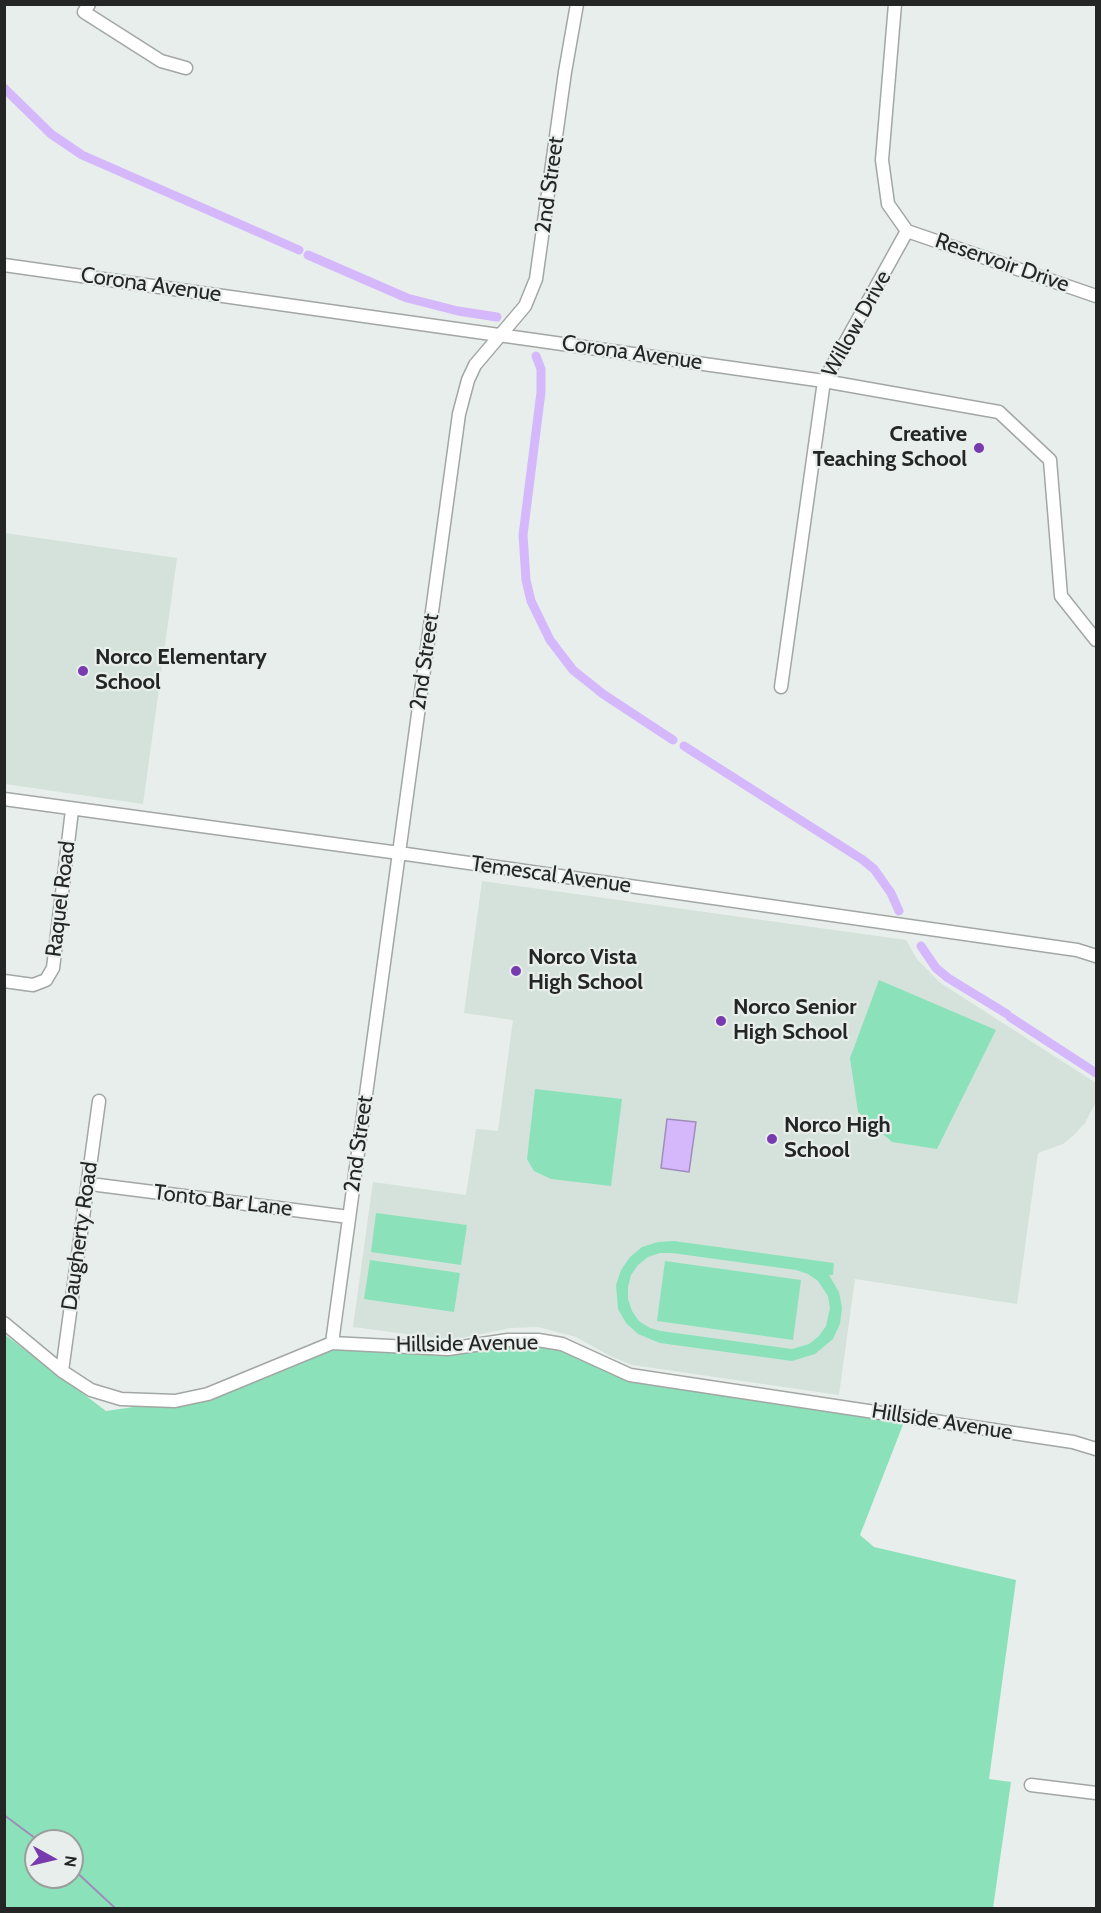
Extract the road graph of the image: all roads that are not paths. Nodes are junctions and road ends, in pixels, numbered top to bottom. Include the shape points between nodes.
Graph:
1 (89, 4) edge
2 (577, 4) edge
3 (895, 4) edge
4 (186, 68) dead end
5 (907, 231) junction
6 (4, 265) edge
7 (1096, 296) edge
8 (501, 334) junction
9 (824, 381) junction
10 (1096, 640) edge
11 (781, 687) dead end
12 (4, 799) edge
13 (72, 810) junction
14 (399, 854) junction
15 (1096, 956) edge
16 (4, 981) edge
17 (99, 1101) dead end
18 (98, 1185) dead end
19 (349, 1217) junction
20 (4, 1323) edge
21 (332, 1343) junction
22 (62, 1371) junction
23 (1096, 1449) edge
24 (1031, 1785) dead end
25 (1096, 1793) edge

1 - 4 street via 84,12 161,60
2 - 8 street, 2nd Street via 536,279 525,306
3 - 5 street via 882,160 888,204
5 - 7 street, Reservoir Drive
5 - 9 street, Willow Drive
6 - 8 street, Corona Avenue
8 - 9 street, Corona Avenue
8 - 14 street, 2nd Street via 468,380 459,414
9 - 10 street, Corona Avenue via 999,412 1050,460 1061,596
9 - 11 street, Willow Drive
12 - 13 street, Temescal Avenue
13 - 14 street, Temescal Avenue
13 - 16 street, Raquel Road via 53,968 46,981 33,985
14 - 15 street, Temescal Avenue via 1077,950
14 - 19 street, 2nd Street
17 - 22 street, Daugherty Road
18 - 19 street, Tonto Bar Lane
19 - 21 street, 2nd Street
20 - 22 street, Hillside Avenue
21 - 22 street, Hillside Avenue via 208,1394 175,1401 121,1399 91,1390
21 - 23 street, Hillside Avenue via 448,1349 538,1340 562,1344 630,1375 1073,1442
24 - 25 street

